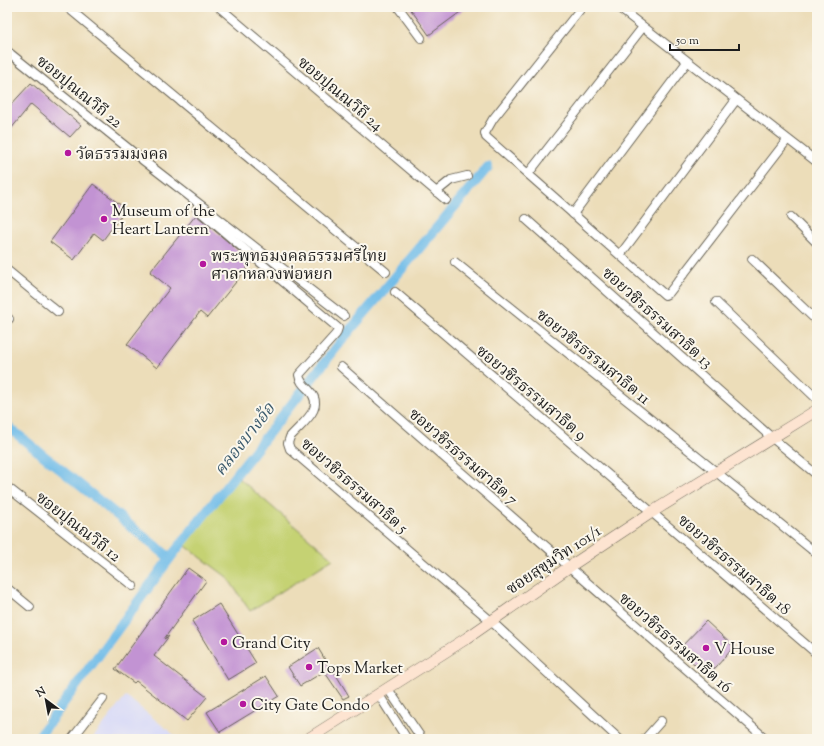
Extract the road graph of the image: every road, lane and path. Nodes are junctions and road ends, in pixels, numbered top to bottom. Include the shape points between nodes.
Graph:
1 (67, 7) edge
2 (219, 7) edge
3 (398, 7) edge
4 (582, 7) edge
5 (618, 7) edge
6 (643, 27) junction
7 (421, 38) dead end
8 (7, 51) edge
9 (687, 62) junction
10 (736, 100) junction
11 (787, 140) junction
12 (817, 162) edge
13 (528, 174) junction
14 (467, 176) dead end
15 (436, 192) junction
16 (446, 200) dead end
17 (197, 209) dead end
18 (573, 214) junction
19 (791, 217) dead end
20 (526, 218) dead end
21 (817, 242) edge
22 (620, 255) junction
23 (752, 259) dead end
24 (455, 262) dead end
25 (7, 270) edge
26 (386, 272) dead end
27 (395, 292) dead end
28 (716, 302) dead end
29 (58, 312) dead end
30 (344, 316) dead end
31 (817, 321) edge
32 (341, 367) dead end
33 (817, 399) edge
34 (817, 410) edge
35 (771, 437) junction
36 (717, 471) junction
37 (817, 475) edge
38 (7, 487) edge
39 (652, 512) junction
40 (817, 554) edge
41 (569, 567) junction
42 (133, 586) dead end
43 (7, 588) edge
44 (30, 607) dead end
45 (491, 621) junction
46 (817, 654) edge
47 (384, 692) junction
48 (103, 699) dead end
49 (661, 721) dead end
50 (72, 739) edge
51 (308, 739) edge
52 (407, 739) edge
53 (422, 739) edge
54 (618, 739) edge
55 (645, 739) edge
56 (766, 739) edge

1 - 26 street
2 - 15 street, ซอยปุณณวิถี 24
3 - 7 street
4 - 13 street via 493,119 485,133 489,141
5 - 6 street
6 - 9 street
6 - 13 street
8 - 30 street, ซอยปุณณวิถี 22
9 - 10 street
9 - 18 street
10 - 11 street
10 - 22 street
11 - 12 street
11 - 22 street via 669,293 665,295
13 - 18 street
14 - 15 street via 451,180
15 - 16 street, ซอยปุณณวิถี 24
17 - 45 street, ซอยวชิรธรรมสาธิต 5 via 338,328 336,334 299,375 317,402 315,410 290,437 290,449
18 - 22 street
19 - 21 street
20 - 35 street, ซอยวชิรธรรมสาธิต 13
23 - 31 street
24 - 36 street, ซอยวชิรธรรมสาธิต 11
25 - 29 street
27 - 39 street, ซอยวชิรธรรมสาธิต 9
28 - 33 street
32 - 41 street, ซอยวชิรธรรมสาธิต 7
34 - 35 street, ซอยสุขุมวิท 101/1
35 - 36 street, ซอยสุขุมวิท 101/1
35 - 37 street, ซอยวชิรธรรมสาธิต 13
36 - 39 street, ซอยสุขุมวิท 101/1
36 - 40 street, ซอยวชิรธรรมสาธิต 11
38 - 42 street, ซอยปุณณวิถี 12
39 - 41 street, ซอยสุขุมวิท 101/1
39 - 46 street, ซอยวชิรธรรมสาธิต 18
41 - 45 street, ซอยสุขุมวิท 101/1
41 - 56 street, ซอยวชิรธรรมสาธิต 16
43 - 44 street
45 - 47 street, ซอยสุขุมวิท 101/1
45 - 54 street
47 - 51 street, ซอยสุขุมวิท 101/1
47 - 52 street
47 - 53 street
48 - 50 street
49 - 55 street

